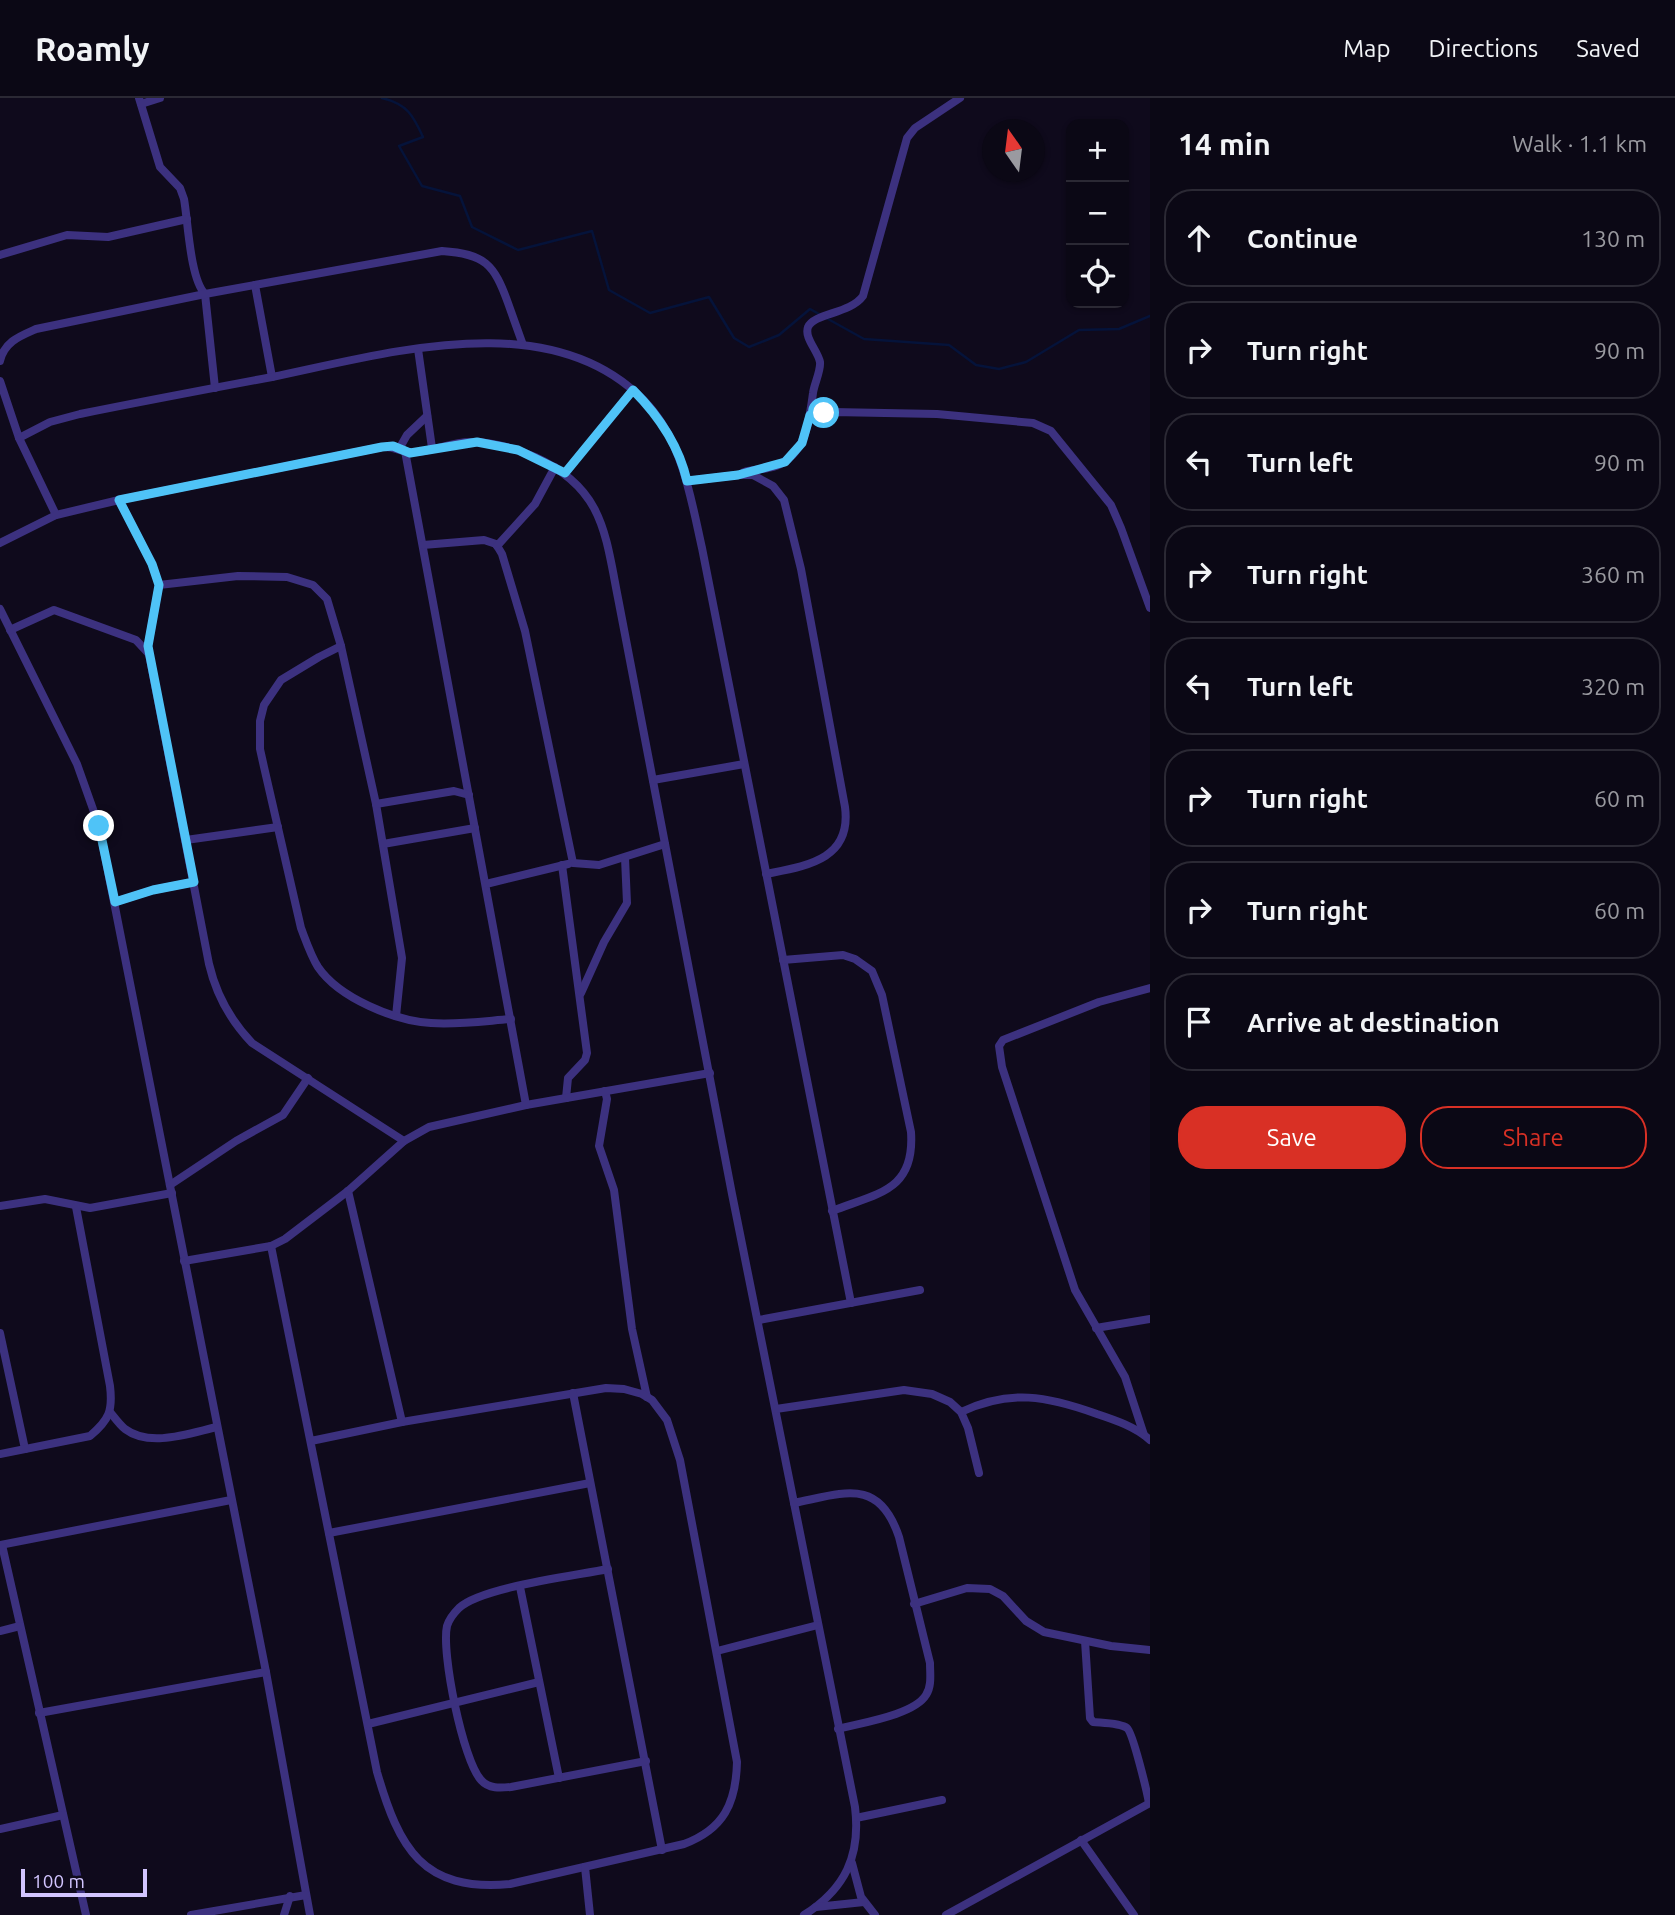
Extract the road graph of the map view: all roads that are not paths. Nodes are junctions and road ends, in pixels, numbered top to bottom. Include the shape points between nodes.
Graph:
1 (160, 98) edge
2 (960, 98) edge
3 (140, 101) edge
4 (187, 219) junction
5 (0, 255) edge
6 (256, 285) junction
7 (205, 294) junction
8 (523, 345) junction
9 (418, 349) junction
10 (0, 361) edge
11 (272, 377) junction
12 (0, 381) edge
13 (215, 388) junction
14 (633, 390) junction
15 (810, 415) junction
16 (427, 416) junction
17 (19, 438) junction
18 (432, 448) junction
19 (402, 450) junction
20 (555, 467) junction
21 (565, 473) junction
22 (738, 475) junction
23 (687, 481) junction
24 (119, 500) junction
25 (56, 515) junction
26 (0, 543) edge
27 (423, 545) junction
28 (497, 546) junction
29 (159, 585) junction
30 (1150, 608) edge
31 (0, 609) edge
32 (10, 630) junction
33 (341, 646) junction
34 (149, 654) junction
35 (744, 764) junction
36 (653, 780) junction
37 (469, 795) junction
38 (376, 804) junction
39 (278, 827) junction
40 (475, 828) junction
41 (186, 840) junction
42 (383, 844) junction
43 (665, 844) junction
44 (625, 858) junction
45 (573, 863) junction
46 (562, 865) junction
47 (766, 874) junction
48 (194, 882) junction
49 (486, 884) junction
50 (115, 902) junction
51 (783, 960) junction
52 (1150, 988) edge
53 (581, 993) junction
54 (396, 1016) junction
55 (511, 1019) junction
56 (710, 1073) junction
57 (308, 1078) junction
58 (606, 1091) junction
59 (566, 1098) junction
60 (526, 1105) junction
61 (404, 1141) junction
62 (171, 1189) junction
63 (348, 1191) junction
64 (0, 1206) edge
65 (76, 1207) junction
66 (832, 1211) junction
67 (271, 1246) junction
68 (184, 1261) junction
69 (920, 1290) dead end
70 (850, 1303) junction
71 (1150, 1319) edge
72 (759, 1320) junction
73 (1096, 1328) junction
74 (0, 1333) edge
75 (573, 1393) junction
76 (647, 1397) junction
77 (776, 1409) junction
78 (110, 1412) junction
79 (961, 1412) junction
80 (402, 1422) junction
81 (217, 1427) junction
82 (1147, 1438) edge
83 (311, 1441) junction
84 (25, 1449) junction
85 (0, 1454) edge
86 (979, 1473) dead end
87 (590, 1483) junction
88 (232, 1500) junction
89 (794, 1503) junction
90 (329, 1533) junction
91 (1, 1545) edge
92 (608, 1569) junction
93 (520, 1587) junction
94 (914, 1604) junction
95 (818, 1625) junction
96 (20, 1626) junction
97 (0, 1631) edge
98 (1085, 1641) junction
99 (1150, 1650) edge
100 (717, 1651) junction
101 (266, 1672) junction
102 (539, 1682) junction
103 (454, 1702) junction
104 (39, 1713) junction
105 (368, 1724) junction
106 (838, 1729) junction
107 (646, 1761) junction
108 (559, 1777) junction
109 (942, 1800) dead end
110 (1150, 1803) edge
111 (63, 1815) junction
112 (856, 1818) junction
113 (0, 1829) edge
114 (1081, 1840) junction
115 (662, 1850) junction
116 (852, 1863) junction
117 (585, 1867) junction
118 (306, 1895) junction
119 (290, 1896) junction
120 (864, 1902) junction
121 (816, 1907) junction
122 (86, 1915) edge
123 (191, 1915) edge
124 (284, 1915) edge
125 (310, 1915) edge
126 (590, 1915) edge
127 (804, 1915) edge
128 (875, 1915) edge
129 (946, 1915) edge
130 (1134, 1915) edge

1 - 3 street
2 - 15 street via 907,138 863,296 852,307 809,324 808,337 820,361
3 - 4 street via 156,160 180,188
4 - 5 street via 108,237 67,235
4 - 7 street via 198,285
6 - 7 street
6 - 8 street via 423,253 464,254 496,272
6 - 11 street
7 - 10 street via 36,329 12,341
7 - 13 street
8 - 9 street
8 - 14 street via 598,367
9 - 11 street
9 - 16 street
11 - 13 street
12 - 17 street
13 - 17 street via 64,418
14 - 21 street
14 - 23 street via 662,424
15 - 22 street via 802,443 785,462
15 - 30 street via 937,414 1033,423 1051,431 1111,505
16 - 18 street
16 - 19 street via 414,427
17 - 25 street
18 - 19 street
18 - 20 street via 477,442 518,450
19 - 24 street via 382,447
19 - 27 street
20 - 21 street
20 - 28 street via 535,504
21 - 36 street via 589,499 606,537
22 - 23 street
22 - 47 street via 766,481 788,510 846,817 842,838 825,857
23 - 35 street
24 - 25 street
24 - 29 street
25 - 26 street
27 - 28 street via 475,539
27 - 37 street
28 - 45 street via 524,631
29 - 33 street via 261,575 307,582 327,599
29 - 34 street
31 - 32 street
32 - 34 street via 54,610 130,638
32 - 50 street via 90,796
33 - 38 street
33 - 39 street via 282,680 261,713 260,749
34 - 41 street
35 - 36 street
35 - 47 street
36 - 43 street
37 - 38 street via 454,791
37 - 40 street
38 - 42 street
39 - 41 street
39 - 54 street via 301,928 317,966 359,1001
40 - 42 street
40 - 49 street
41 - 48 street
42 - 54 street via 402,958
43 - 44 street
43 - 56 street
44 - 45 street via 599,865
44 - 53 street via 626,903
45 - 46 street
46 - 49 street
46 - 53 street
47 - 51 street
48 - 50 street
48 - 57 street via 211,971 226,1010 252,1042
49 - 55 street
50 - 62 street
51 - 66 street
51 - 66 street via 843,955 872,971 882,995 911,1132 911,1152 901,1180
52 - 73 street via 1098,1002 1003,1040 999,1046 1067,1269
53 - 59 street via 587,1056 568,1077
54 - 55 street via 427,1023
55 - 60 street
56 - 58 street
56 - 72 street
57 - 61 street
57 - 62 street via 283,1115 236,1141
58 - 59 street
58 - 76 street via 599,1146 614,1190 632,1329
59 - 60 street
60 - 61 street via 429,1127
61 - 63 street
62 - 65 street via 90,1208
62 - 68 street
63 - 67 street
63 - 80 street
64 - 65 street via 45,1199
65 - 78 street via 110,1386
66 - 70 street
67 - 68 street
67 - 83 street
68 - 81 street
69 - 70 street
70 - 72 street
71 - 73 street
72 - 77 street
73 - 82 street via 1125,1377
74 - 84 street
75 - 76 street via 606,1388
75 - 80 street
75 - 87 street
76 - 100 street via 663,1414 676,1445
77 - 79 street via 904,1390 932,1394
77 - 89 street
78 - 81 street via 127,1431 149,1438
78 - 84 street via 90,1436
79 - 82 street via 995,1399 1044,1398 1106,1417
79 - 86 street
80 - 83 street
81 - 88 street
83 - 90 street
84 - 85 street
87 - 90 street
87 - 92 street
88 - 91 street
88 - 101 street
89 - 94 street via 853,1493 869,1495 893,1519
89 - 95 street
90 - 105 street
91 - 96 street
92 - 93 street
92 - 107 street
93 - 102 street
93 - 103 street via 477,1597 452,1615 446,1650
94 - 98 street via 967,1588 990,1589 1003,1595 1034,1627 1056,1637
94 - 106 street via 930,1663 927,1693 906,1710
95 - 100 street
95 - 106 street
96 - 97 street
96 - 104 street
98 - 99 street
98 - 110 street via 1090,1718 1129,1731
100 - 115 street via 737,1785 730,1807 706,1833
101 - 104 street
101 - 118 street
102 - 103 street
102 - 108 street
103 - 105 street
103 - 108 street via 466,1749 485,1784 498,1788
104 - 111 street
105 - 117 street via 394,1823 414,1854 434,1872 457,1882 485,1886
106 - 112 street
107 - 108 street
107 - 115 street
109 - 112 street
110 - 114 street
111 - 113 street
111 - 122 street
112 - 116 street
114 - 129 street
114 - 130 street
115 - 117 street
116 - 120 street
116 - 121 street
117 - 126 street
118 - 119 street
118 - 125 street
119 - 123 street
119 - 124 street
120 - 121 street
120 - 128 street
121 - 127 street

